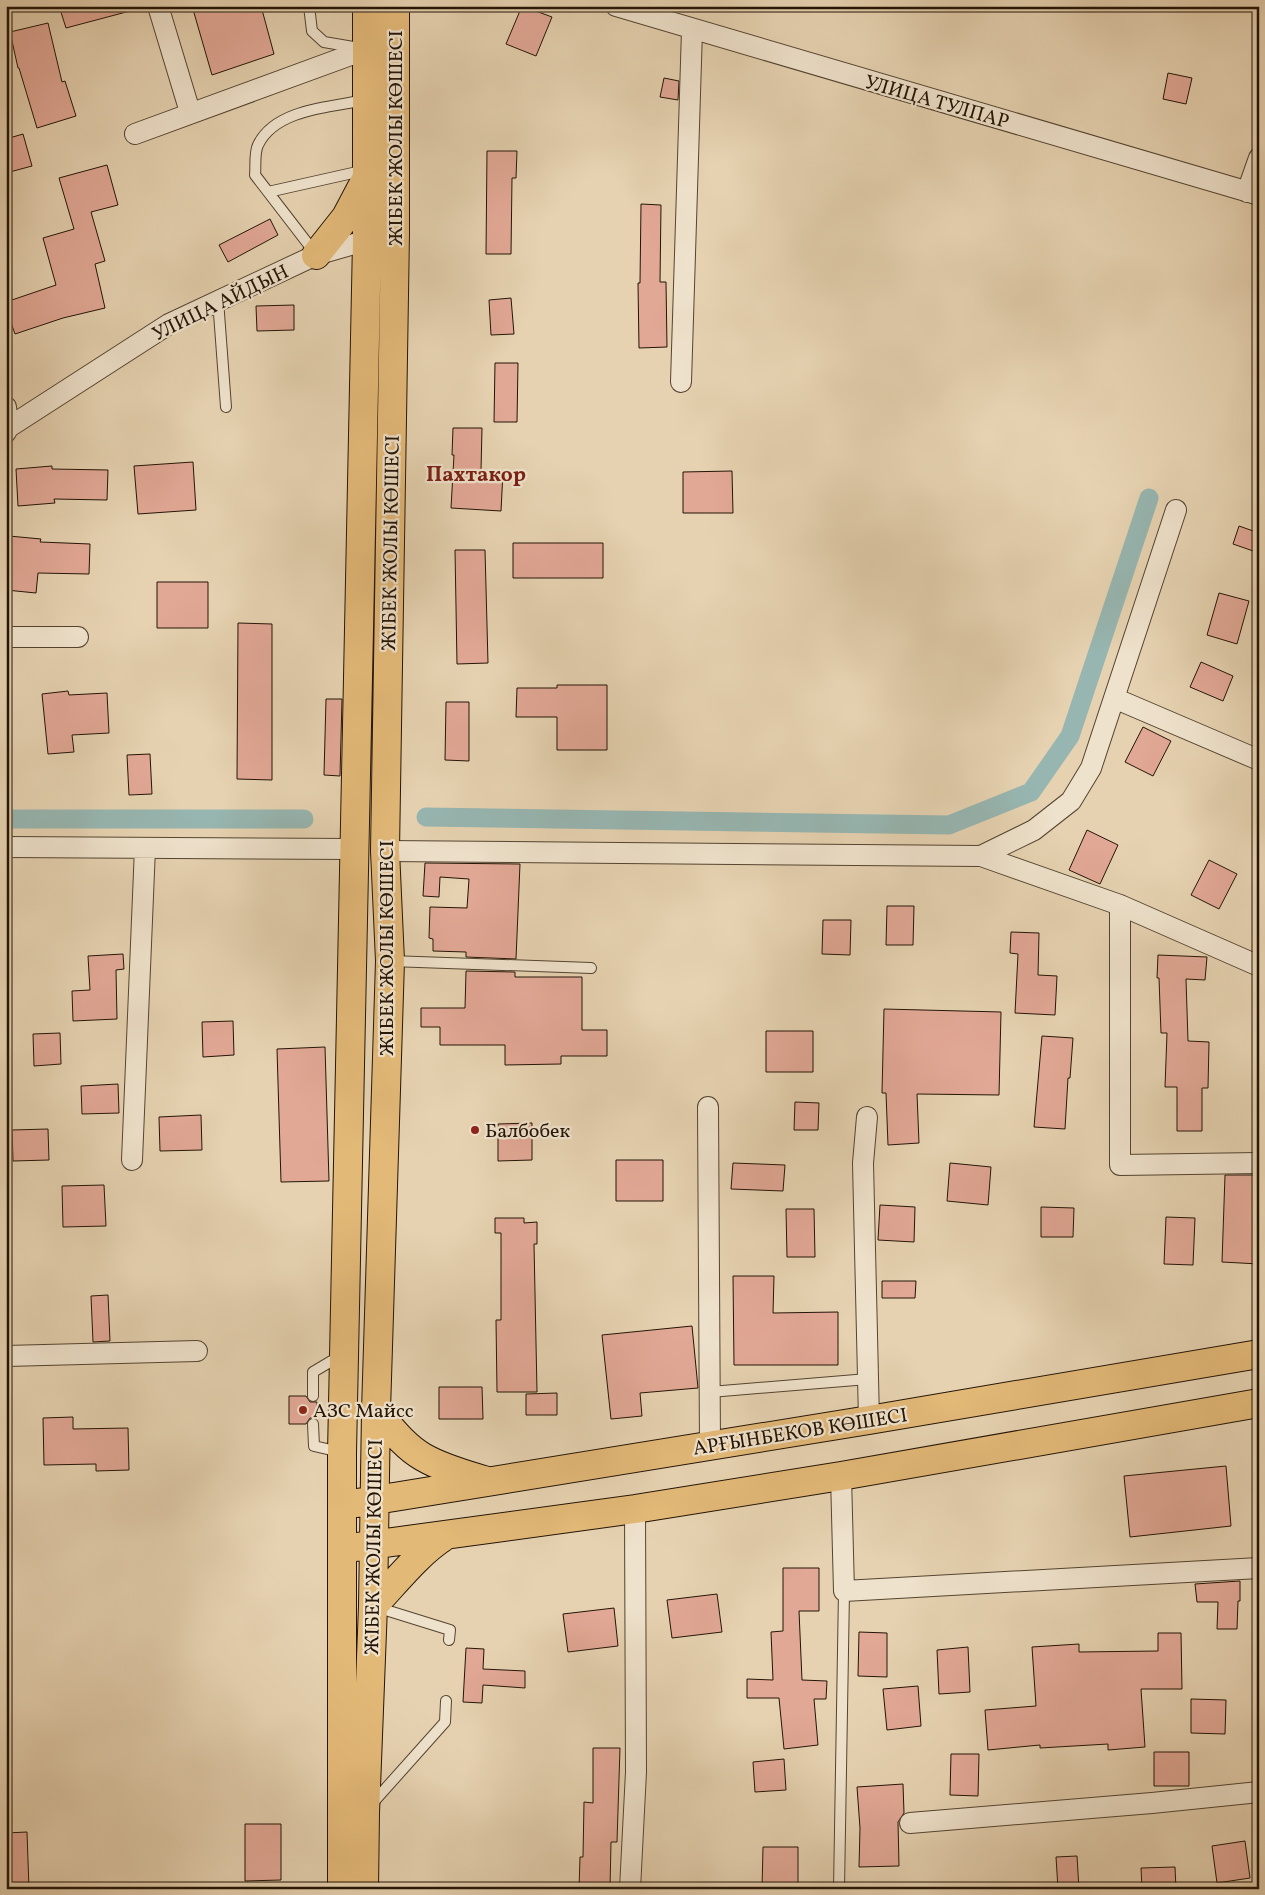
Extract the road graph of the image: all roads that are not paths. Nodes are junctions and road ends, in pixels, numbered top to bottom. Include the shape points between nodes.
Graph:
1 (158, 6) edge
2 (309, 6) edge
3 (367, 6) edge
4 (395, 6) edge
5 (616, 6) edge
6 (692, 30) junction
7 (367, 49) junction
8 (366, 100) junction
9 (190, 112) junction
10 (135, 134) dead end
11 (1259, 158) edge
12 (366, 173) junction
13 (268, 192) junction
14 (1253, 193) edge
15 (395, 233) junction
16 (366, 241) junction
17 (316, 255) junction
18 (218, 300) junction
19 (681, 382) dead end
20 (6, 407) edge
21 (226, 408) dead end
22 (7, 430) edge
23 (1176, 510) dead end
24 (6, 637) edge
25 (78, 637) dead end
26 (1114, 698) junction
27 (1259, 760) edge
28 (6, 847) edge
29 (145, 848) junction
30 (354, 849) junction
31 (385, 851) junction
32 (981, 856) junction
33 (1120, 905) junction
34 (390, 961) junction
35 (1259, 966) edge
36 (591, 968) dead end
37 (708, 1107) dead end
38 (867, 1117) dead end
39 (132, 1160) dead end
40 (1259, 1163) edge
41 (198, 1351) dead end
42 (343, 1354) junction
43 (1259, 1354) edge
44 (6, 1356) edge
45 (868, 1379) junction
46 (710, 1392) junction
47 (313, 1396) dead end
48 (1259, 1403) edge
49 (376, 1411) junction
50 (869, 1420) junction
51 (314, 1424) dead end
52 (710, 1445) junction
53 (342, 1453) junction
54 (841, 1476) junction
55 (488, 1481) junction
56 (374, 1500) junction
57 (342, 1505) junction
58 (635, 1509) junction
59 (446, 1535) junction
60 (373, 1546) junction
61 (342, 1548) junction
62 (1259, 1568) edge
63 (844, 1591) junction
64 (373, 1606) junction
65 (450, 1640) dead end
66 (446, 1701) dead end
67 (1259, 1792) edge
68 (365, 1813) junction
69 (910, 1823) dead end
70 (342, 1889) edge
71 (364, 1889) edge
72 (630, 1889) edge
73 (839, 1889) edge

1 - 9 street
2 - 7 lane via 312,31 324,42
3 - 7 main road, ЖІБЕК ЖОЛЫ КӨШЕСІ
4 - 15 main road, ЖІБЕК ЖОЛЫ КӨШЕСІ
5 - 6 street, УЛИЦА ТУЛПАР
6 - 14 street, УЛИЦА ТУЛПАР
6 - 19 street
7 - 8 main road, ЖІБЕК ЖОЛЫ КӨШЕСІ
7 - 9 street
8 - 12 main road, ЖІБЕК ЖОЛЫ КӨШЕСІ
8 - 13 lane via 299,113 281,120 268,130 257,146 255,176
9 - 10 street
11 - 14 street
12 - 13 lane
12 - 16 main road, ЖІБЕК ЖОЛЫ КӨШЕСІ
12 - 17 main road via 346,217
13 - 17 lane
15 - 16 street, УЛИЦА АЙДЫН
15 - 31 main road, ЖІБЕК ЖОЛЫ КӨШЕСІ
16 - 17 street, УЛИЦА АЙДЫН
16 - 30 main road, ЖІБЕК ЖОЛЫ КӨШЕСІ
17 - 18 street, УЛИЦА АЙДЫН
18 - 21 lane
18 - 22 street, УЛИЦА АЙДЫН via 169,324
20 - 22 street
23 - 26 street
24 - 25 street
26 - 27 street
26 - 32 street via 1091,768 1071,801 1034,830
28 - 29 street
29 - 30 street
29 - 39 street
30 - 42 main road, ЖІБЕК ЖОЛЫ КӨШЕСІ
31 - 32 street
31 - 34 main road, ЖІБЕК ЖОЛЫ КӨШЕСІ
32 - 33 street
33 - 35 street
33 - 40 street via 1120,1165
34 - 36 lane
34 - 49 main road, ЖІБЕК ЖОЛЫ КӨШЕСІ
37 - 46 street
38 - 45 street via 864,1163
41 - 44 street
42 - 47 lane via 313,1372
42 - 53 main road, ЖІБЕК ЖОЛЫ КӨШЕСІ
43 - 50 main road, АРҒЫНБЕКОВ КӨШЕСІ
45 - 46 lane
45 - 50 street
46 - 52 street
48 - 54 main road
49 - 55 main road via 400,1438 422,1456 457,1472
49 - 56 main road, ЖІБЕК ЖОЛЫ КӨШЕСІ
50 - 52 main road, АРҒЫНБЕКОВ КӨШЕСІ
51 - 53 lane via 314,1446
52 - 55 main road, АРҒЫНБЕКОВ КӨШЕСІ
53 - 57 main road, ЖІБЕК ЖОЛЫ КӨШЕСІ
54 - 58 main road
54 - 63 street
55 - 56 main road, АРҒЫНБЕКОВ КӨШЕСІ
56 - 57 main road, АРҒЫНБЕКОВ КӨШЕСІ
56 - 60 main road, ЖІБЕК ЖОЛЫ КӨШЕСІ
57 - 61 main road, ЖІБЕК ЖОЛЫ КӨШЕСІ
58 - 59 main road
58 - 72 street via 636,1772
59 - 60 main road
59 - 64 main road via 420,1555
60 - 61 main road
60 - 64 main road, ЖІБЕК ЖОЛЫ КӨШЕСІ
61 - 70 main road, ЖІБЕК ЖОЛЫ КӨШЕСІ
62 - 63 street
63 - 73 lane
64 - 65 lane via 450,1630
64 - 68 main road, ЖІБЕК ЖОЛЫ КӨШЕСІ
66 - 68 lane via 445,1722
67 - 69 street
68 - 71 main road, ЖІБЕК ЖОЛЫ КӨШЕСІ

